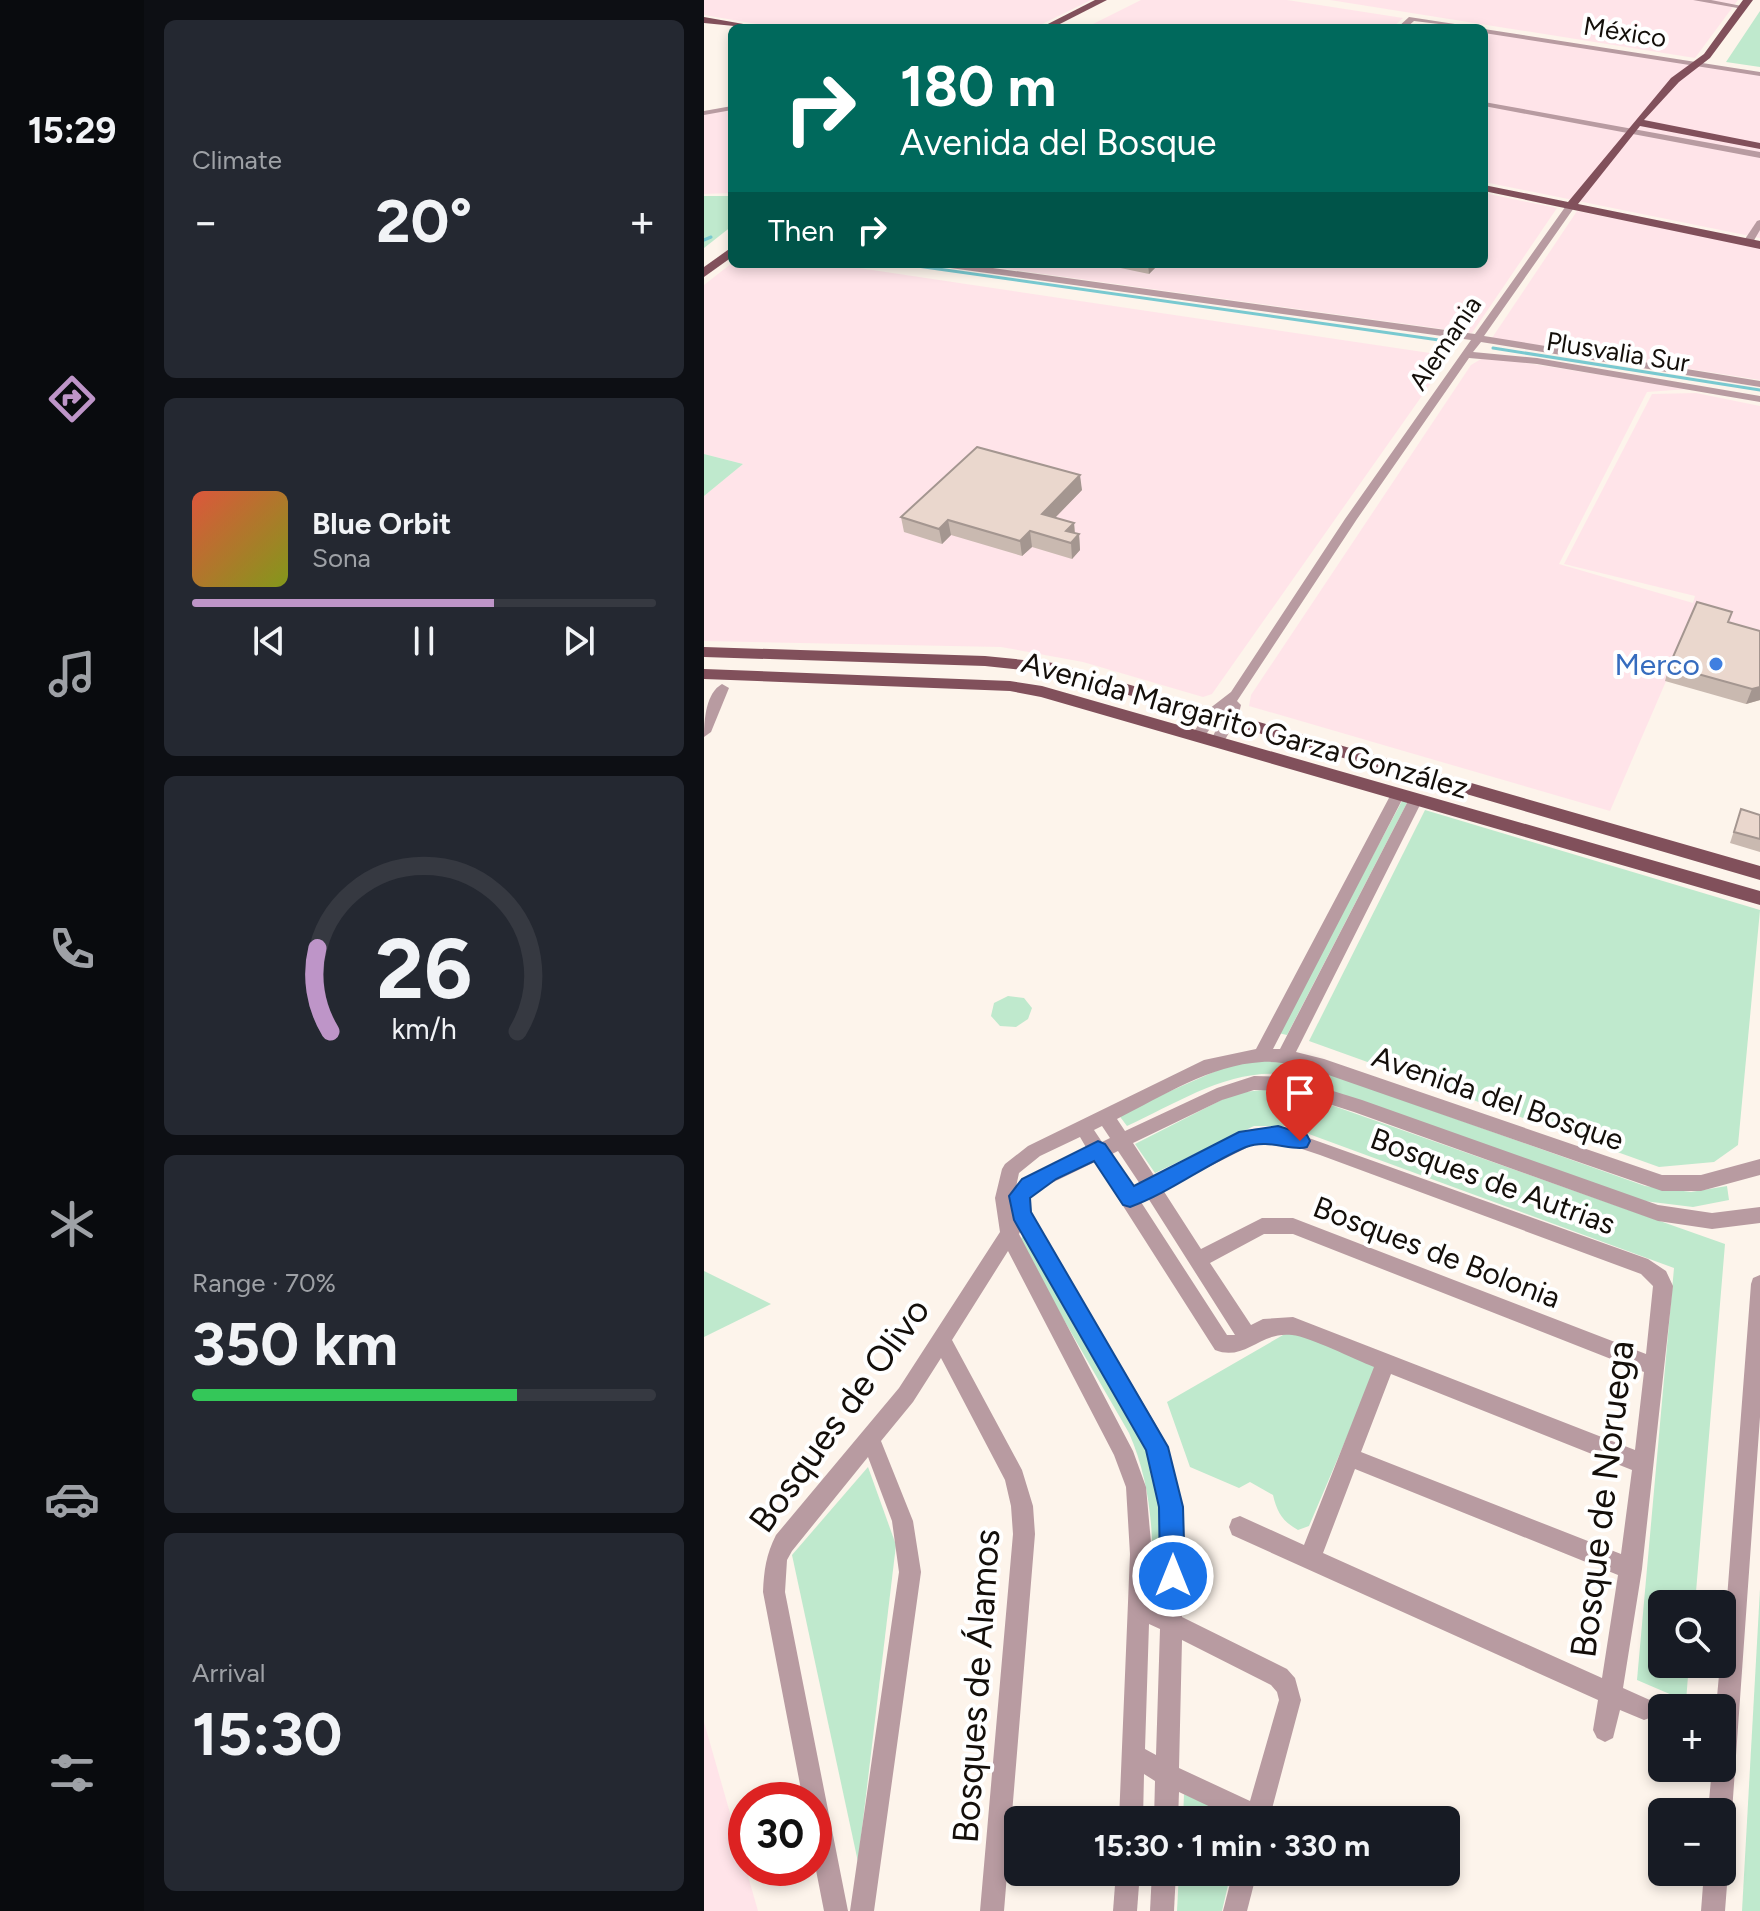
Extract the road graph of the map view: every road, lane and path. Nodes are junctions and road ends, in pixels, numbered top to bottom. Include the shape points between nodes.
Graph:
1 (1697, 0) edge
2 (1745, 2) edge
3 (1105, 4) edge
4 (704, 20) edge
5 (728, 24) edge
6 (1055, 24) edge
7 (1072, 24) edge
8 (1406, 24) edge
9 (1443, 24) edge
10 (1488, 32) edge
11 (1698, 64) junction
12 (1760, 74) edge
13 (1488, 95) edge
14 (1488, 105) edge
15 (728, 109) edge
16 (704, 113) edge
17 (1633, 127) junction
18 (1760, 146) edge
19 (1760, 155) edge
20 (1488, 189) edge
21 (1571, 205) junction
22 (1760, 223) edge
23 (728, 244) edge
24 (1754, 244) edge
25 (728, 245) edge
26 (704, 256) edge
27 (972, 268) edge
28 (704, 273) edge
29 (1478, 338) junction
30 (1468, 355) junction
31 (1760, 384) edge
32 (1760, 399) edge
33 (704, 652) edge
34 (704, 674) edge
35 (722, 688) dead end
36 (708, 714) edge
37 (1222, 715) junction
38 (704, 732) edge
39 (1198, 736) junction
40 (1217, 742) junction
41 (1406, 798) junction
42 (1612, 827) junction
43 (1516, 830) junction
44 (1662, 842) junction
45 (1581, 849) junction
46 (1756, 869) edge
47 (1760, 898) edge
48 (1261, 1055) junction
49 (1285, 1056) junction
50 (1105, 1115) junction
51 (1082, 1126) junction
52 (1121, 1138) junction
53 (1098, 1150) junction
54 (1760, 1167) edge
55 (1152, 1186) junction
56 (1130, 1198) junction
57 (1020, 1205) junction
58 (1760, 1215) edge
59 (1009, 1234) junction
60 (1200, 1259) junction
61 (1659, 1277) joint
62 (1760, 1284) edge
63 (1248, 1338) junction
64 (942, 1340) junction
65 (1386, 1362) junction
66 (1655, 1367) junction
67 (871, 1441) junction
68 (1349, 1457) junction
69 (1644, 1464) junction
70 (1240, 1527) dead end
71 (1310, 1558) junction
72 (1631, 1569) junction
73 (1139, 1607) junction
74 (1172, 1624) junction
75 (1611, 1694) junction
76 (1644, 1709) dead end
77 (1605, 1730) dead end
78 (1134, 1755) junction
79 (1168, 1775) junction
80 (1721, 1798) edge
81 (1132, 1806) edge
82 (1167, 1806) edge
83 (1231, 1806) edge
84 (1261, 1806) edge
85 (1127, 1886) edge
86 (1163, 1886) edge
87 (1241, 1886) edge
88 (1715, 1886) edge
89 (836, 1911) edge
90 (862, 1911) edge
91 (992, 1911) edge
92 (1125, 1911) edge
93 (1162, 1911) edge
94 (1235, 1911) edge
95 (1713, 1911) edge

1 - 2 street
2 - 11 main road, Alemania
3 - 6 main road
3 - 7 main road
4 - 5 main road
8 - 9 street via 1412,19
10 - 11 street, México
11 - 12 street, México
11 - 17 main road, Alemania via 1675,80
13 - 17 street
14 - 17 street
15 - 16 street
17 - 18 main road
17 - 19 street
17 - 21 main road, Alemania
20 - 21 main road
21 - 24 main road
21 - 29 street, Alemania
22 - 24 street
23 - 26 main road
25 - 28 main road
27 - 29 street
29 - 30 street, Alemania
29 - 31 street
30 - 32 street, Plusvalia Sur via 1537,361
30 - 37 street, Alemania via 1351,519
33 - 37 main road, Avenida Margarito Garza González via 1031,664
34 - 39 main road, Avenida Margarito Garza González via 1010,686
35 - 36 street
36 - 38 street
37 - 39 street, Alemania
37 - 40 street, Alemania
37 - 42 main road, Avenida Margarito Garza González
39 - 40 main road, Avenida Margarito Garza González
40 - 41 main road, Avenida Margarito Garza González
41 - 43 main road, Avenida Margarito Garza González
41 - 48 street
41 - 49 street
42 - 43 main road via 1588,829 1514,808 1500,810 1499,817
42 - 44 main road, Avenida Margarito Garza González
43 - 45 main road, Avenida Margarito Garza González
44 - 45 main road via 1647,855 1598,845
44 - 46 main road, Avenida Margarito Garza González
45 - 47 main road, Avenida Margarito Garza González
48 - 49 street, Avenida del Bosque
48 - 50 street, Avenida del Bosque via 1210,1065
49 - 54 street, Avenida del Bosque via 1662,1183 1701,1183
50 - 51 street, Avenida del Bosque
50 - 52 street
51 - 53 street
51 - 59 street, Avenida del Bosque via 1024,1157 1009,1176 1004,1198
52 - 53 street, Avenida del Bosque
52 - 55 street
52 - 58 street, Avenida del Bosque via 1240,1086 1288,1084 1658,1213 1712,1221
53 - 56 street
53 - 57 street, Avenida del Bosque via 1029,1185
55 - 56 street, Bosques de Autrias
55 - 60 street
55 - 61 street, Bosques de Autrias via 1246,1138 1278,1134 1633,1262
56 - 63 street via 1218,1341 1225,1346
57 - 59 street, Bosques de Olivo
57 - 74 street via 1157,1447 1171,1507
59 - 64 street, Bosques de Olivo
59 - 73 street via 1123,1451 1136,1487
60 - 63 street
60 - 66 street, Bosques de Bolonia via 1262,1226 1293,1226
61 - 66 street, Bosque de Noruega via 1663,1286
62 - 80 street
63 - 65 street via 1263,1328 1293,1326
64 - 67 street, Bosques de Olivo
64 - 91 street, Bosques de Álamos via 1015,1477 1022,1506 1024,1534
65 - 68 street
65 - 69 street
66 - 69 street, Bosque de Noruega
67 - 89 street, Bosques de Olivo via 784,1543 773,1573
67 - 90 street via 904,1519 910,1551
68 - 71 street
68 - 72 street
69 - 72 street, Bosque de Noruega
70 - 71 street
71 - 75 street
72 - 75 street, Bosque de Noruega
73 - 74 street
73 - 78 street
74 - 79 street
74 - 84 street via 1279,1677 1287,1686 1290,1700
75 - 76 street
75 - 77 street, Bosque de Noruega
78 - 79 street
78 - 81 street
79 - 82 street
79 - 83 street
85 - 92 street
86 - 93 street
87 - 94 street
88 - 95 street

